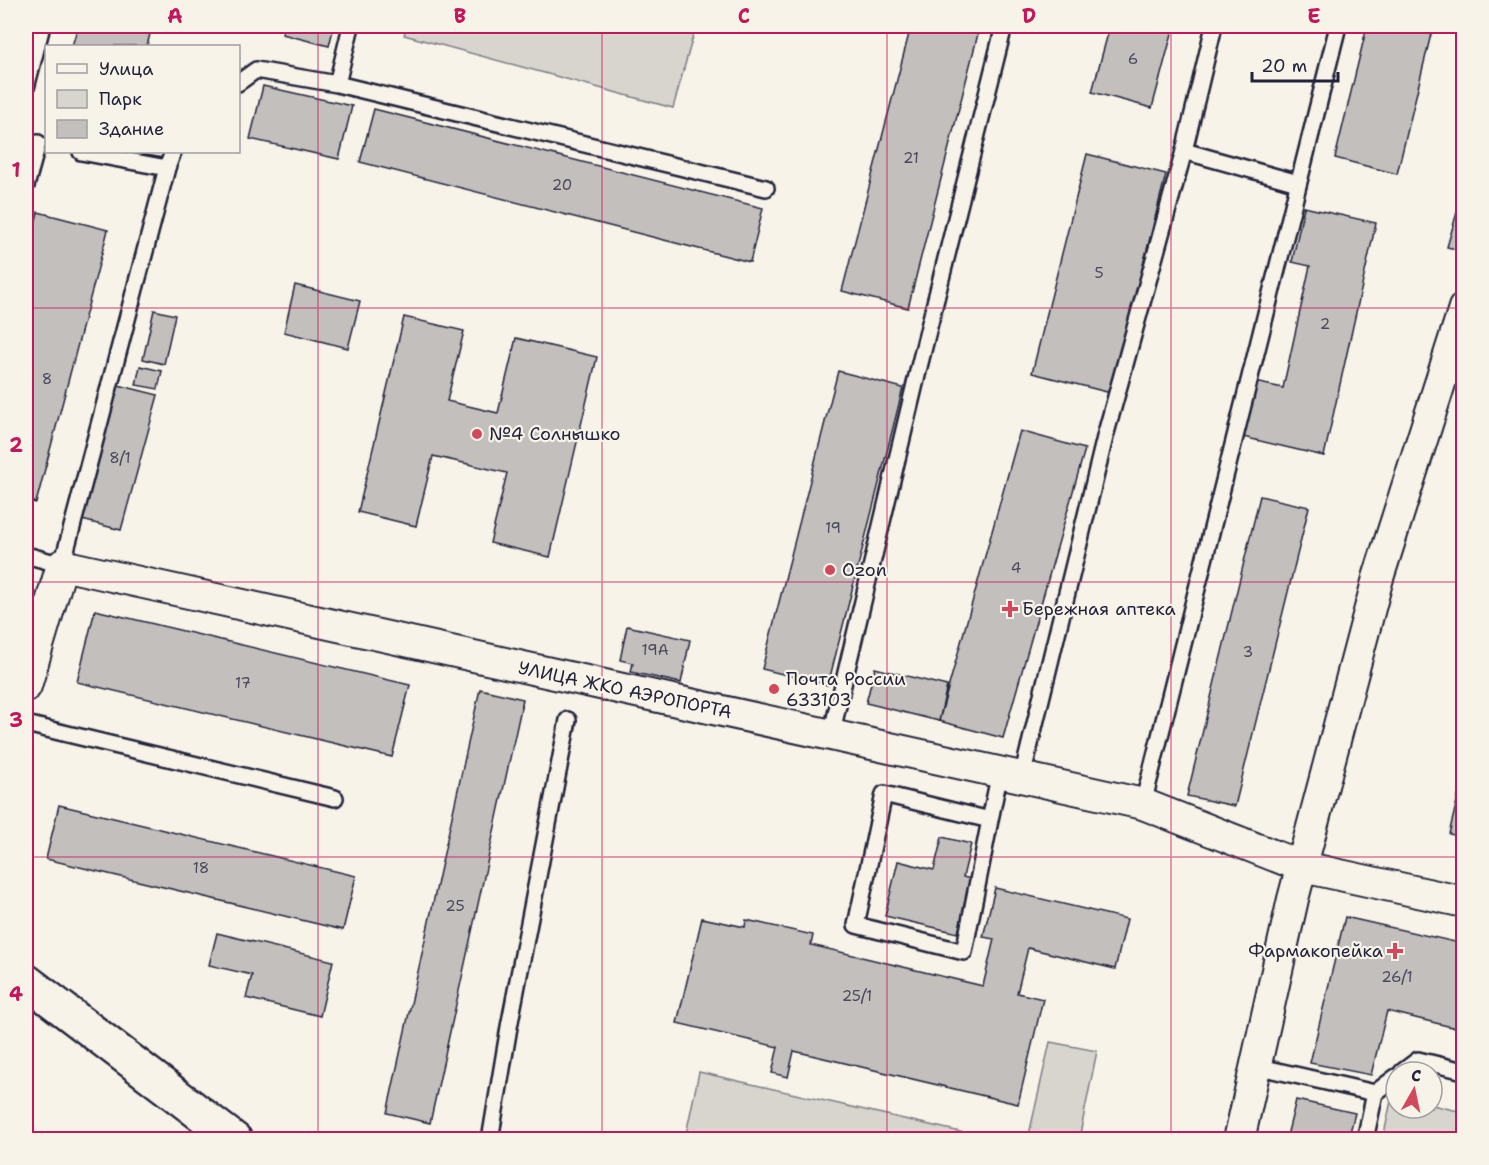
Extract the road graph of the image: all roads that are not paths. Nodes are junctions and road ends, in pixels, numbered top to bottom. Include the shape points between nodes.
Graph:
1 (42, 26) edge
2 (351, 26) edge
3 (1004, 26) edge
4 (1214, 26) edge
5 (1338, 26) edge
6 (240, 82) edge
7 (337, 84) junction
8 (26, 88) edge
9 (37, 143) edge
10 (1184, 151) junction
11 (86, 153) edge
12 (173, 153) edge
13 (167, 168) junction
14 (1298, 183) junction
15 (26, 186) edge
16 (766, 188) dead end
17 (1464, 308) edge
18 (26, 555) edge
19 (62, 565) junction
20 (26, 686) edge
21 (568, 720) dead end
22 (26, 724) edge
23 (831, 735) junction
24 (1011, 775) junction
25 (335, 798) dead end
26 (1143, 804) junction
27 (990, 820) junction
28 (1303, 867) junction
29 (1464, 902) edge
30 (26, 981) edge
31 (1255, 1066) junction
32 (1444, 1066) edge
33 (1464, 1071) edge
34 (1384, 1087) edge
35 (1376, 1093) junction
36 (235, 1140) edge
37 (490, 1140) edge
38 (1239, 1140) edge
39 (1365, 1140) edge

1 - 8 lane
2 - 7 lane
3 - 23 lane
4 - 10 lane
5 - 14 lane
6 - 7 lane via 256,70
7 - 16 lane
9 - 15 lane
10 - 14 lane
10 - 24 lane
11 - 13 lane
12 - 13 lane
13 - 19 lane
14 - 26 lane
17 - 28 street via 1378,578
18 - 19 lane
19 - 20 street
19 - 23 street, УЛИЦА ЖКО АЭРОПОРТА
21 - 37 lane
22 - 25 lane
23 - 24 street, УЛИЦА ЖКО АЭРОПОРТА
24 - 26 street, УЛИЦА ЖКО АЭРОПОРТА
24 - 27 lane
26 - 28 street, УЛИЦА ЖКО АЭРОПОРТА
27 - 27 lane via 884,794 856,925 964,952
28 - 29 street, УЛИЦА ЖКО АЭРОПОРТА
28 - 31 street
30 - 36 street
31 - 35 lane
31 - 38 street
32 - 33 lane
34 - 35 lane
35 - 39 lane

